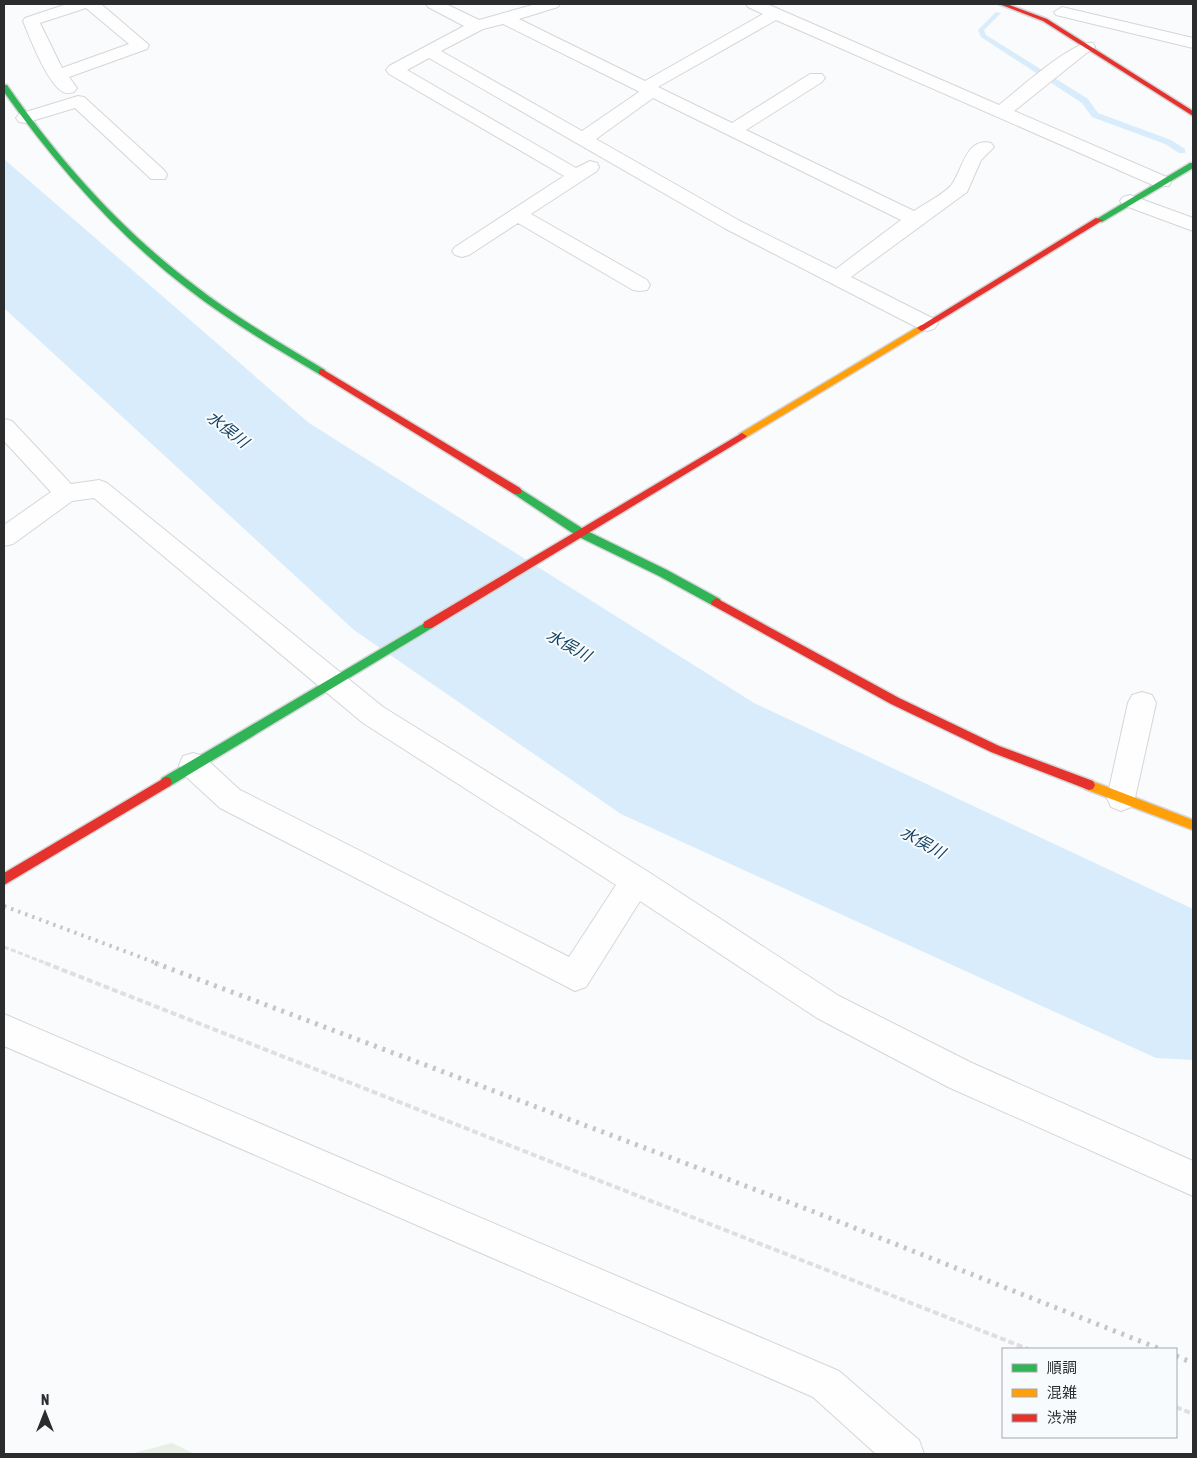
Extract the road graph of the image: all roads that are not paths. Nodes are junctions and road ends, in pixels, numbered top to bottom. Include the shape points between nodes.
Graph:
1 (82, 4) edge
2 (90, 4) edge
3 (434, 4) edge
4 (552, 4) edge
5 (754, 4) edge
6 (1002, 4) edge
7 (1066, 8) edge
8 (776, 13) junction
9 (504, 18) junction
10 (1045, 20) junction
11 (477, 26) junction
12 (1193, 43) edge
13 (1087, 47) junction
14 (429, 51) junction
15 (58, 75) junction
16 (816, 78) dead end
17 (4, 87) edge
18 (648, 89) junction
19 (78, 102) junction
20 (1001, 112) junction
21 (1193, 114) edge
22 (25, 118) junction
23 (733, 130) junction
24 (582, 140) junction
25 (985, 147) dead end
26 (608, 155) junction
27 (1193, 165) edge
28 (158, 175) dead end
29 (577, 176) junction
30 (1162, 182) junction
31 (1130, 201) junction
32 (519, 215) junction
33 (915, 219) junction
34 (1193, 225) edge
35 (462, 251) dead end
36 (837, 278) junction
37 (640, 285) dead end
38 (927, 324) junction
39 (4, 427) edge
40 (66, 492) junction
41 (581, 533) junction
42 (4, 537) edge
43 (340, 677) junction
44 (1142, 703) dead end
45 (193, 765) junction
46 (1121, 798) junction
47 (1193, 825) edge
48 (4, 879) edge
49 (636, 881) junction
50 (4, 1030) edge
51 (1193, 1180) edge
52 (905, 1454) edge

1 - 15 street via 31,21 49,63
2 - 15 street via 141,45
3 - 11 street
4 - 9 street
5 - 8 street
6 - 10 street
7 - 10 street
7 - 12 street
8 - 18 street
8 - 20 street
9 - 11 street
9 - 18 street
10 - 13 street
11 - 14 street
13 - 20 street
13 - 21 street
14 - 24 street
14 - 29 street via 395,70
15 - 19 street
16 - 23 street
17 - 22 street
18 - 23 street
18 - 24 street
19 - 22 street
19 - 28 street
20 - 30 street
22 - 41 street via 91,195 173,273 262,336
23 - 33 street
24 - 26 street
25 - 33 street via 973,158 960,188
26 - 29 street
26 - 36 street via 733,225
27 - 30 street
29 - 32 street
30 - 31 street
31 - 34 street
31 - 38 street
32 - 35 street
32 - 37 street
33 - 36 street
36 - 38 street
38 - 41 street
39 - 40 street
40 - 42 street
40 - 43 street via 99,489
41 - 43 street
41 - 46 street via 663,573 895,701 995,749
43 - 45 street
43 - 49 street via 373,715
44 - 46 street
45 - 48 street
45 - 49 street via 230,799 576,976
46 - 47 street
49 - 51 street via 828,1006 960,1075
50 - 52 street via 826,1384

